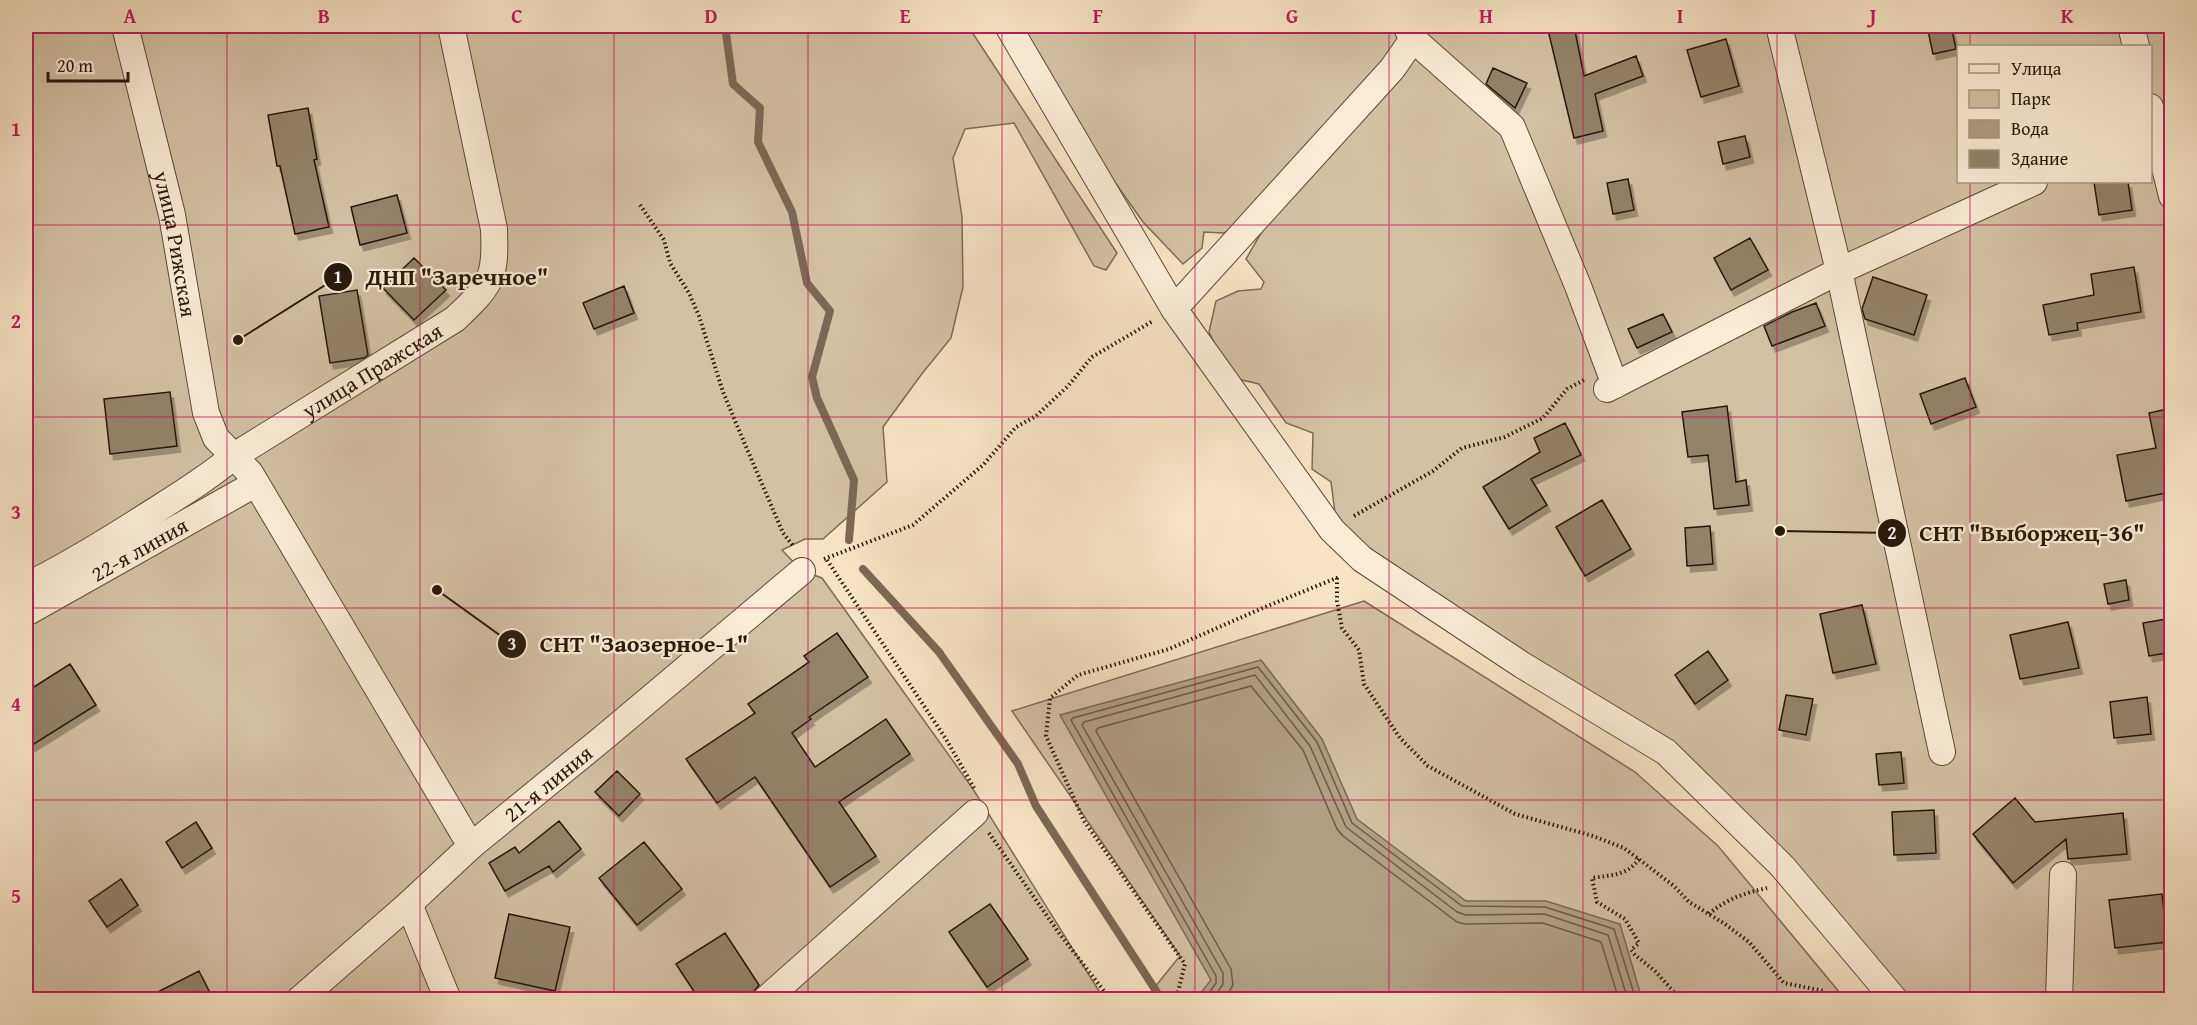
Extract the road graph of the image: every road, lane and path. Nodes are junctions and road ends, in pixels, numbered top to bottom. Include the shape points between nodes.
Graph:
1 (125, 26) edge
2 (451, 26) edge
3 (1008, 26) edge
4 (1779, 26) edge
5 (2132, 26) edge
6 (1410, 32) edge
7 (2136, 45) edge
8 (2157, 120) edge
9 (2032, 183) edge
10 (2172, 196) edge
11 (640, 205) dead end
12 (1839, 271) junction
13 (1174, 309) junction
14 (1610, 380) junction
15 (234, 456) junction
16 (255, 484) junction
17 (1332, 530) junction
18 (826, 559) junction
19 (1362, 559) junction
20 (807, 561) junction
21 (1337, 578) junction
22 (26, 586) edge
23 (26, 613) edge
24 (1942, 752) dead end
25 (975, 813) junction
26 (471, 846) junction
27 (1639, 859) junction
28 (2063, 875) dead end
29 (1763, 884) dead end
30 (1768, 888) junction
31 (1776, 893) dead end
32 (409, 904) junction
33 (1709, 914) junction
34 (298, 999) edge
35 (448, 999) edge
36 (765, 999) edge
37 (1111, 999) edge
38 (1174, 999) edge
39 (1681, 999) edge
40 (1833, 999) edge
41 (1895, 999) edge
42 (2059, 999) edge

1 - 15 street, улица Рижская via 172,215 206,412 216,438
2 - 15 street, улица Пражская via 494,229 495,260 490,279 455,319
3 - 13 street
4 - 12 street
5 - 7 street
6 - 13 street via 1392,69
6 - 14 street via 1512,127
8 - 10 street
9 - 12 street
11 - 20 path via 664,240 670,262 689,293 723,392 783,532
12 - 14 street
12 - 24 street
13 - 17 street
13 - 18 path via 1092,357 1068,386 1036,416 1016,427 983,465 913,525
14 - 17 path via 1567,388 1543,418 1505,437 1462,448 1433,471
15 - 16 street, улица Рижская
15 - 22 street, улица Пражская via 142,519
16 - 23 street, 22-я линия
16 - 26 street, улица Рижская
17 - 19 street
18 - 20 path
18 - 20 path
18 - 25 path via 946,739 974,787
19 - 21 path
19 - 41 street via 1522,665 1666,752 1782,866
20 - 26 street, 21-я линия via 602,739
21 - 27 path via 1342,628 1359,650 1364,684 1400,738 1428,766 1515,814 1607,840
21 - 38 path via 1169,649 1078,675 1050,698 1046,736 1084,821 1185,964
25 - 36 street
25 - 37 path via 1059,933
26 - 32 street, 21-я линия
27 - 33 path via 1689,903
27 - 39 path via 1632,868 1592,878 1597,902 1625,919 1639,943 1631,950
28 - 42 street
29 - 30 path
30 - 31 path
30 - 33 path via 1742,894
32 - 34 street, 21-я линия
32 - 35 street
33 - 40 path via 1749,942 1784,983 1824,991

